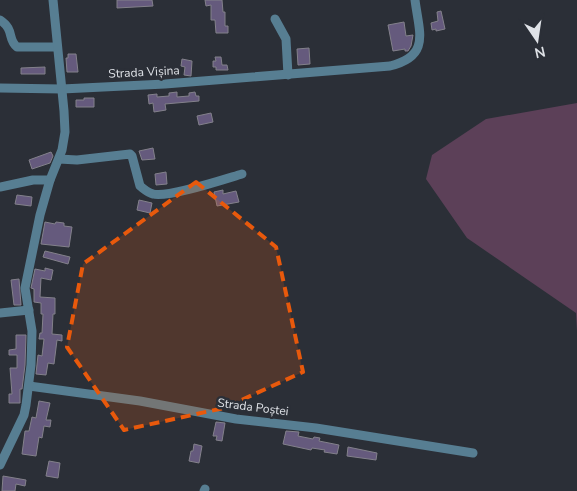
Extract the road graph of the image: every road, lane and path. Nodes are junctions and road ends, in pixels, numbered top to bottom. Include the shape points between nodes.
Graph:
1 (53, 0) edge
2 (415, 0) edge
3 (275, 19) dead end
4 (0, 20) edge
5 (58, 47) junction
6 (288, 75) junction
7 (0, 88) edge
8 (62, 89) junction
9 (59, 159) junction
10 (242, 174) dead end
11 (50, 180) junction
12 (0, 187) edge
13 (29, 310) junction
14 (0, 313) edge
15 (29, 386) junction
16 (473, 453) dead end
17 (0, 465) edge

1 - 5 street
2 - 6 street, Strada Vișina via 420,44 408,59 380,68
3 - 6 street via 286,39
4 - 5 street via 8,26 12,43 17,47
5 - 8 street
6 - 8 street, Strada Vișina
7 - 8 street, Strada Vișina
8 - 9 street via 65,132
9 - 10 street via 130,154 140,186 159,195
9 - 11 street
11 - 12 street
11 - 13 street via 27,276
13 - 14 street
13 - 15 street via 32,344
15 - 16 street, Strada Poștei
15 - 17 street via 24,415

